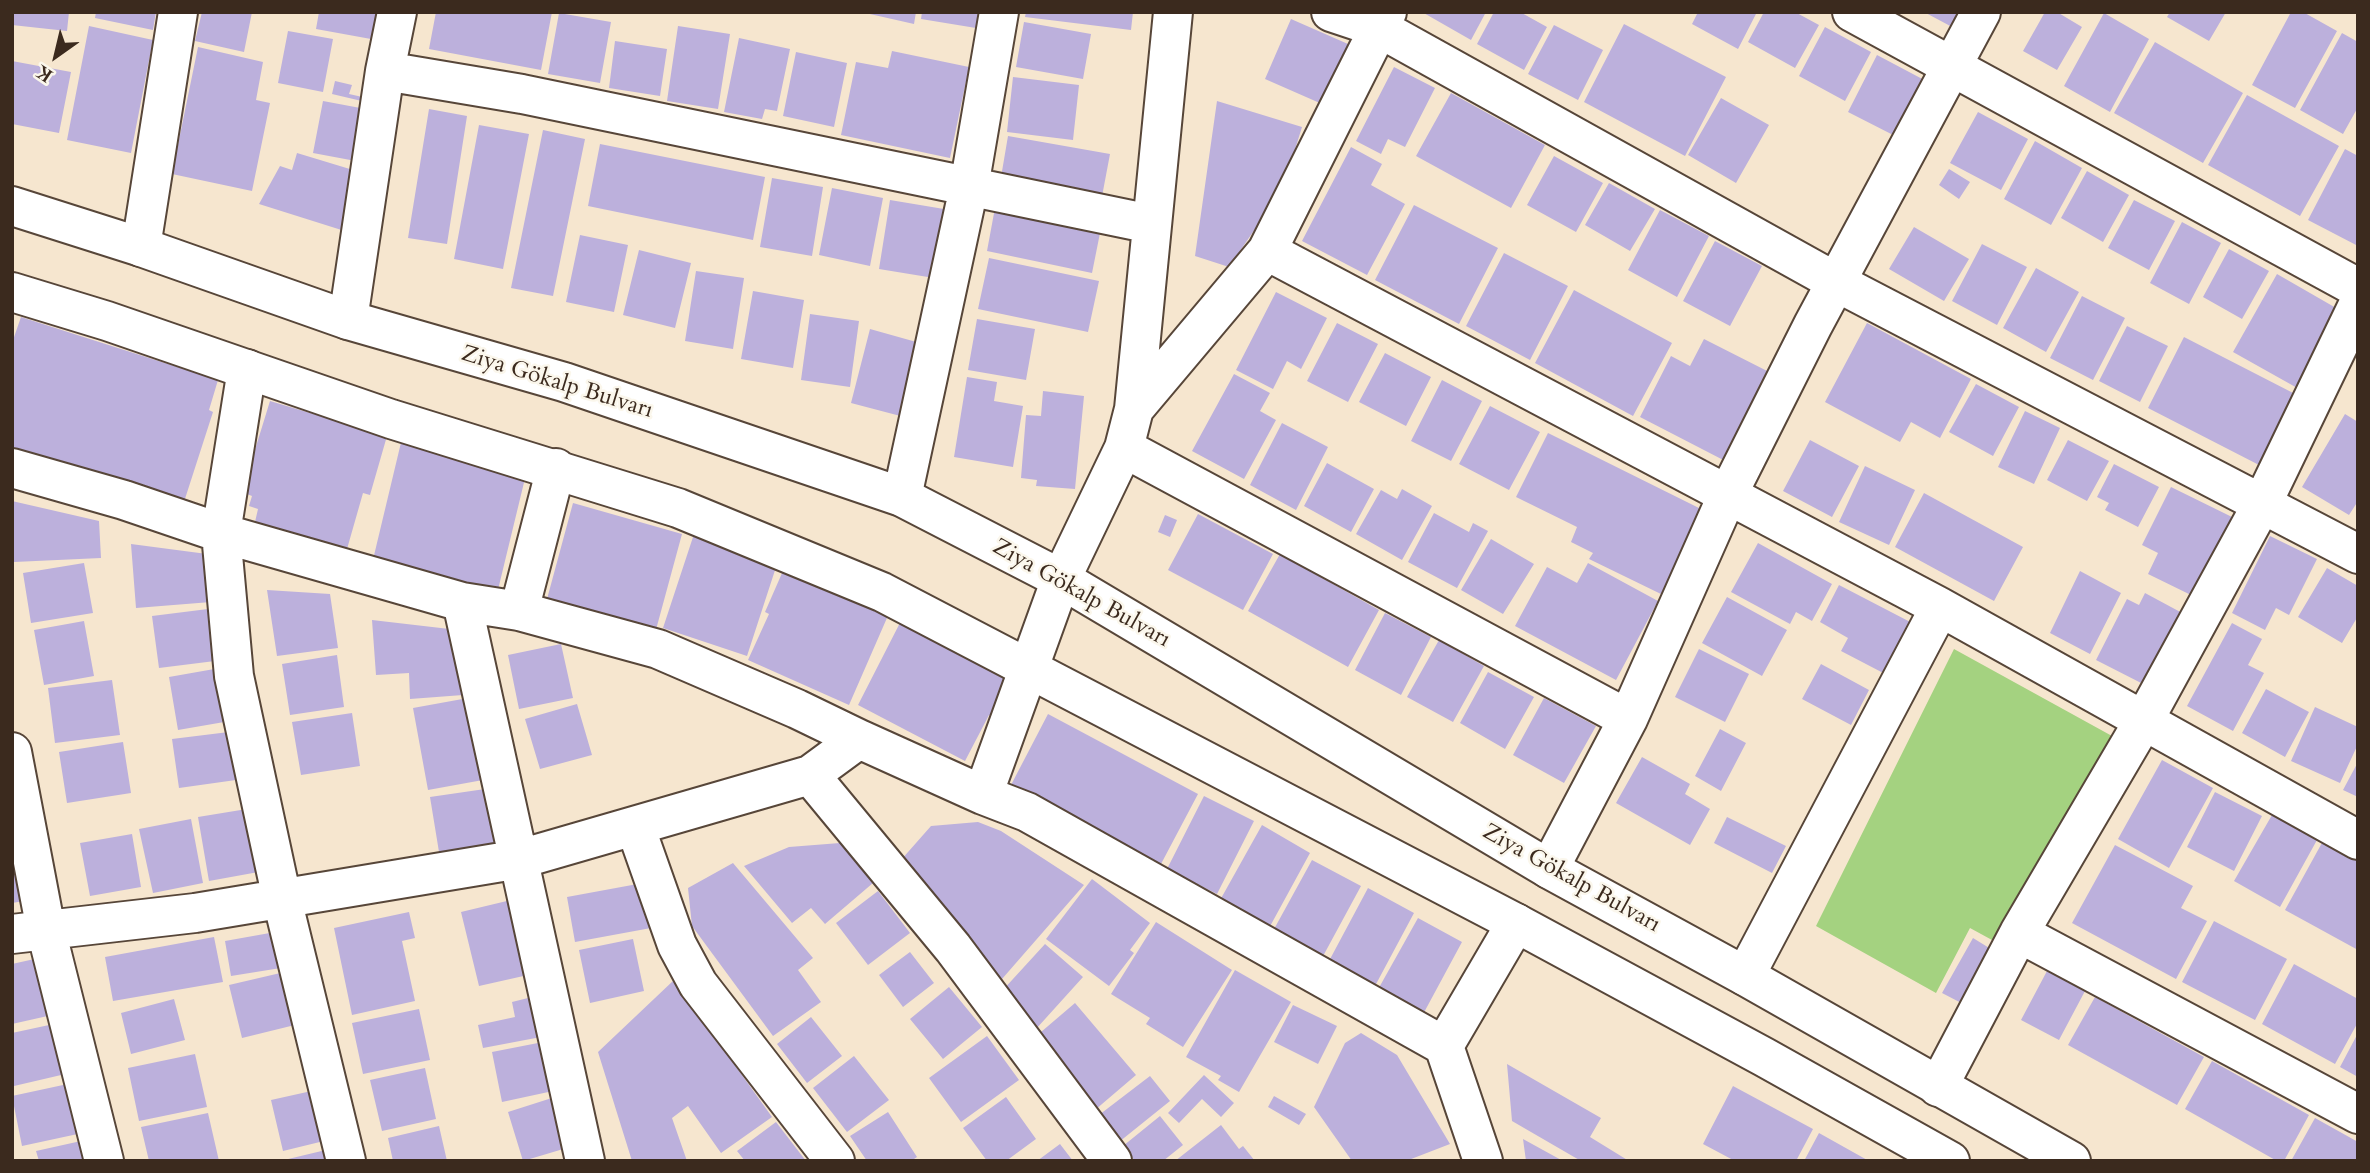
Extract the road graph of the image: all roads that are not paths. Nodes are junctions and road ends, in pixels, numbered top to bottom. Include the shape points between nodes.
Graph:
1 (178, 12) edge
2 (397, 12) edge
3 (999, 12) edge
4 (1173, 12) edge
5 (1331, 12) edge
6 (1852, 12) edge
7 (1982, 12) edge
8 (1383, 20) edge
9 (1952, 67) junction
10 (384, 71) junction
11 (969, 187) junction
12 (12, 206) edge
13 (1151, 224) junction
14 (141, 247) junction
15 (1267, 251) junction
16 (1836, 282) junction
17 (2358, 288) edge
18 (12, 292) edge
19 (2358, 305) edge
20 (348, 320) junction
21 (247, 369) junction
22 (1134, 409) junction
23 (1124, 448) junction
24 (12, 468) edge
25 (556, 468) junction
26 (1728, 494) junction
27 (902, 497) junction
28 (2261, 506) junction
29 (221, 533) junction
30 (2358, 554) edge
31 (1061, 579) junction
32 (462, 602) junction
33 (1940, 607) junction
34 (519, 611) junction
35 (1028, 668) junction
36 (1628, 719) junction
37 (2143, 722) junction
38 (859, 739) junction
39 (12, 752) edge
40 (810, 775) junction
41 (983, 795) junction
42 (635, 826) junction
43 (2358, 840) edge
44 (520, 859) junction
45 (1549, 869) junction
46 (282, 899) junction
47 (1516, 923) junction
48 (29, 932) edge
49 (2020, 933) junction
50 (1745, 976) junction
51 (1444, 1045) junction
52 (1938, 1087) junction
53 (2358, 1114) edge
54 (104, 1161) edge
55 (346, 1161) edge
56 (585, 1161) edge
57 (835, 1161) edge
58 (1112, 1161) edge
59 (1483, 1161) edge
60 (1950, 1161) edge
61 (2071, 1161) edge

1 - 14 street
2 - 10 street
3 - 11 street
4 - 13 street
5 - 8 street
6 - 9 street
7 - 9 street
8 - 15 street
8 - 16 street
9 - 16 street
9 - 17 street
10 - 11 street via 522,94
10 - 20 street
11 - 13 street
11 - 27 street
12 - 14 street, Ziya Gökalp Bulvarı
13 - 22 street
14 - 20 street, Ziya Gökalp Bulvarı
15 - 22 street
15 - 26 street
16 - 26 street
16 - 28 street
18 - 21 street
19 - 28 street
20 - 27 street, Ziya Gökalp Bulvarı via 564,382
21 - 25 street via 391,419
21 - 29 street
22 - 23 street
23 - 31 street
23 - 36 street
24 - 29 street
25 - 34 street
25 - 35 street via 678,508 882,592
26 - 33 street
26 - 36 street
27 - 31 street, Ziya Gökalp Bulvarı
28 - 30 street
28 - 37 street
29 - 32 street
29 - 46 street via 234,676
31 - 35 street
31 - 45 street, Ziya Gökalp Bulvarı
32 - 34 street
32 - 44 street
33 - 37 street
33 - 50 street
34 - 38 street via 658,649
35 - 41 street
35 - 47 street
36 - 45 street
37 - 43 street
37 - 49 street
38 - 40 street
38 - 41 street
39 - 48 street
40 - 42 street
40 - 58 street via 953,948
41 - 51 street via 1027,812
42 - 44 street
42 - 57 street via 677,945 698,984
44 - 46 street
44 - 56 street
45 - 50 street, Ziya Gökalp Bulvarı
46 - 48 street
46 - 55 street
47 - 51 street
47 - 60 street
48 - 54 street
49 - 52 street
49 - 53 street
50 - 52 street, Ziya Gökalp Bulvarı
51 - 59 street
52 - 61 street, Ziya Gökalp Bulvarı

